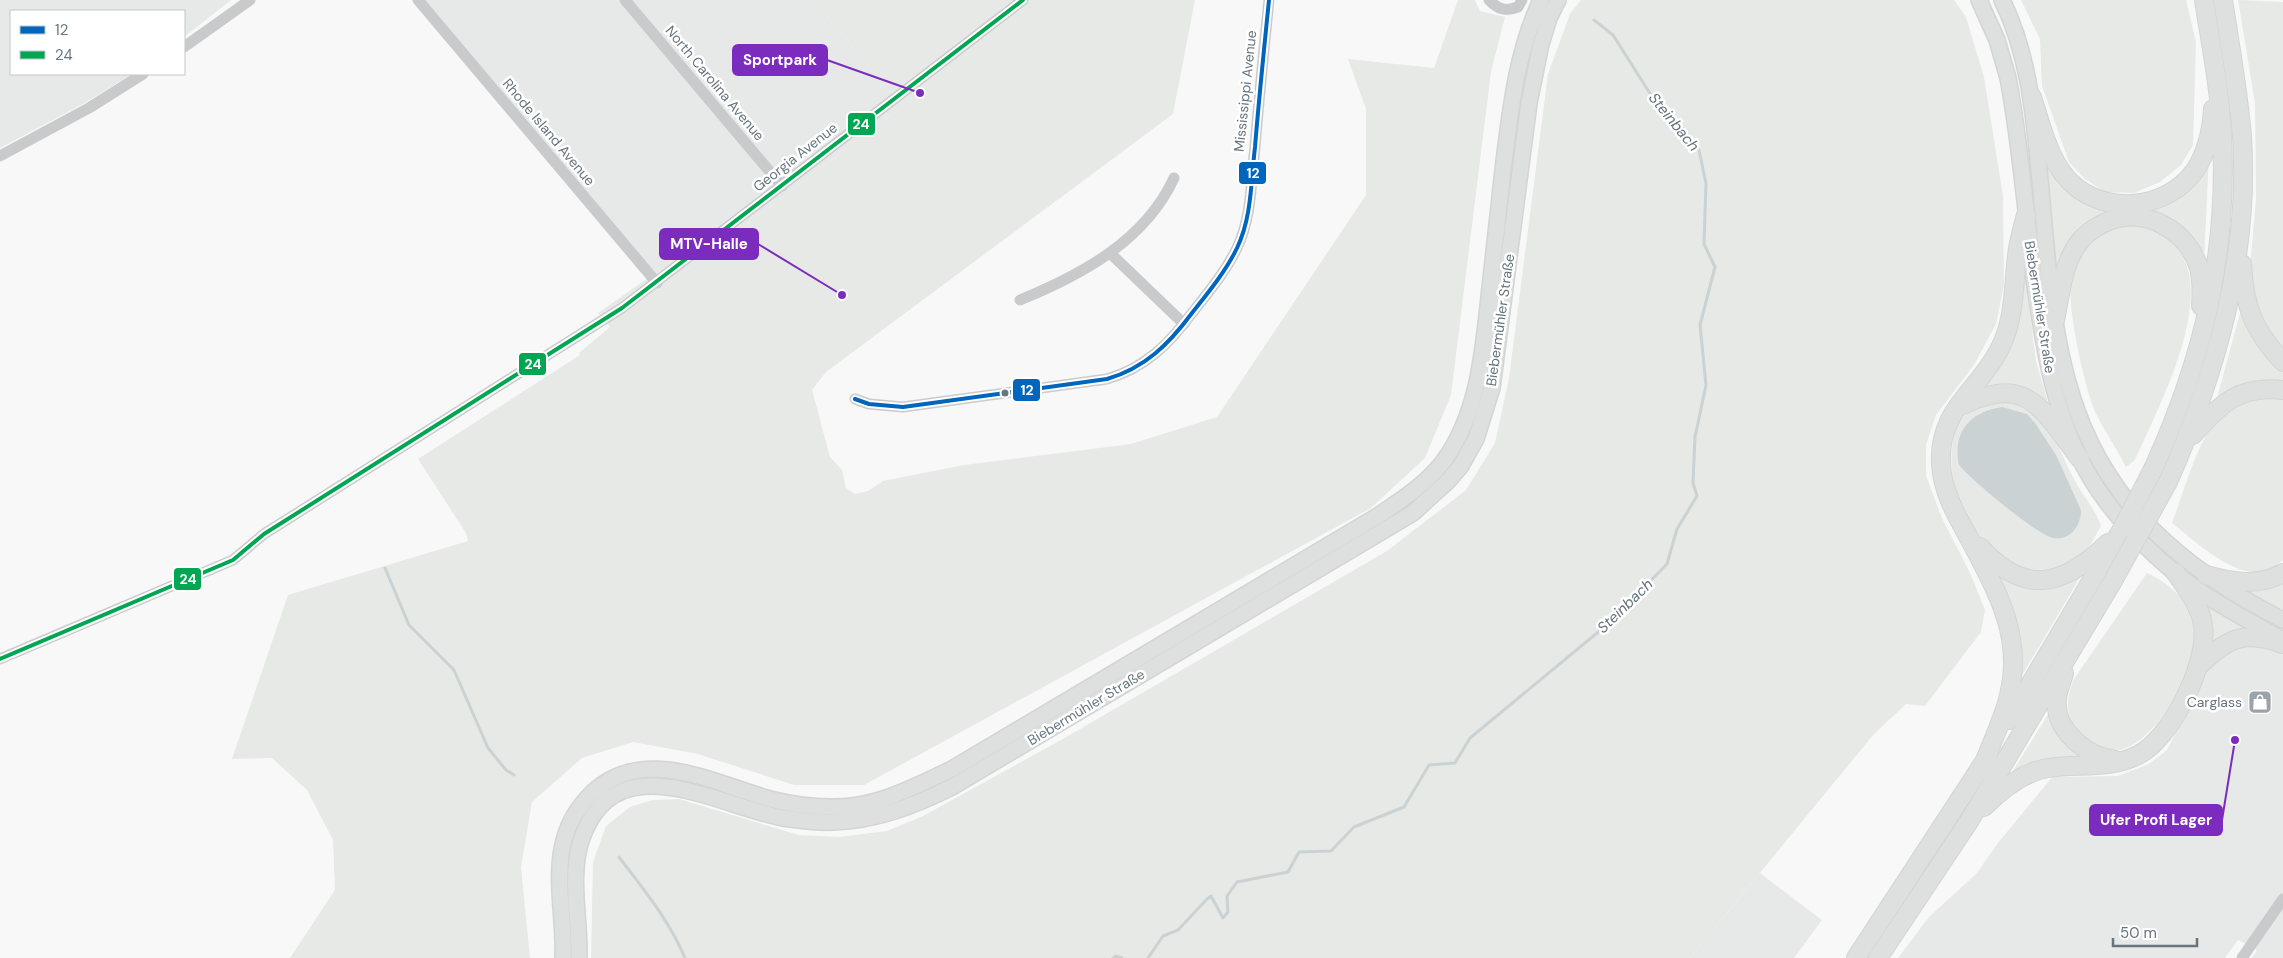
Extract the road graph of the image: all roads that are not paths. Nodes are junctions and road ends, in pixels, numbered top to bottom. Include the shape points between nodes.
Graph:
1 (250, 0) edge
2 (418, 0) edge
3 (625, 0) edge
4 (1023, 0) edge
5 (1269, 0) edge
6 (1489, 0) edge
7 (1522, 0) edge
8 (1541, 0) edge
9 (1558, 0) edge
10 (2002, 0) edge
11 (2204, 0) edge
12 (2223, 0) edge
13 (1981, 3) edge
14 (185, 46) edge
15 (2216, 73) junction
16 (141, 75) edge
17 (2032, 97) junction
18 (0, 156) edge
19 (1174, 178) dead end
20 (782, 186) junction
21 (2026, 215) junction
22 (2240, 220) junction
23 (1110, 253) junction
24 (657, 283) junction
25 (1020, 300) dead end
26 (2055, 320) junction
27 (1184, 324) junction
28 (2198, 351) junction
29 (2283, 362) edge
30 (2283, 390) edge
31 (855, 399) dead end
32 (1957, 408) junction
33 (2184, 445) junction
34 (2080, 459) junction
35 (1964, 530) junction
36 (2098, 561) junction
37 (2175, 572) junction
38 (2283, 573) edge
39 (2206, 575) junction
40 (2283, 620) edge
41 (2283, 640) edge
42 (2283, 644) edge
43 (2071, 649) junction
44 (0, 659) edge
45 (2200, 665) junction
46 (2121, 761) junction
47 (1983, 766) junction
48 (1968, 823) junction
49 (2283, 899) edge
50 (563, 958) edge
51 (579, 958) edge
52 (1856, 958) edge
53 (1878, 958) edge
54 (2242, 958) edge

1 - 14 street
2 - 24 street, Rhode Island Avenue
3 - 20 street, North Carolina Avenue
4 - 20 street, Georgia Avenue
5 - 27 street, Mississippi Avenue via 1244,230 1226,266
6 - 7 street via 1502,10 1510,10 1518,7
8 - 50 main road via 1526,36 1514,90 1485,334 1472,401 1443,462 1418,488 1376,517 952,769 895,796 854,806 801,805 660,768 633,770 603,783 580,804 570,820 564,840 560,873
9 - 51 main road, Biebermühler Straße via 1549,18 1534,73 1493,379 1478,433 1456,473 1413,513 952,787 918,804 873,818 832,822 783,818 665,785 638,786 612,797 593,816 580,845 576,881
10 - 17 main road, Biebermühler Straße via 2018,38
11 - 15 highway
12 - 22 highway via 2242,136
13 - 21 main road, Biebermühler Straße via 1998,40 2008,78
15 - 17 highway via 2208,141 2199,164 2185,183 2146,203 2123,205 2098,200 2077,187 2063,173 2051,151
15 - 28 highway via 2224,194 2215,276
16 - 18 street via 89,108
17 - 26 main road, Biebermühler Straße
19 - 23 street via 1150,217
20 - 24 street, Georgia Avenue
21 - 32 highway via 2018,249 2013,307 2000,348
21 - 34 main road, Biebermühler Straße via 2050,376
22 - 29 highway via 2243,277 2251,318
22 - 33 highway via 2235,271 2217,354
23 - 25 street via 1065,280
23 - 27 street
24 - 44 street, Georgia Avenue via 264,534 233,560
26 - 28 highway via 2067,260 2081,239 2107,222 2122,217 2140,217 2160,223 2176,233 2198,266 2202,286
26 - 39 main road, Biebermühler Straße via 2071,395 2098,461 2129,506 2150,529
27 - 31 street, Mississippi Avenue via 1146,362 1107,379 902,407 874,405
28 - 36 highway, bridge via 2179,410 2154,467 2122,529
30 - 33 highway via 2251,390 2224,403
32 - 34 highway via 1995,392 2012,392 2037,406
32 - 35 highway via 1944,433 1941,464 1950,502
33 - 43 highway, bridge via 2168,482
34 - 37 main road, Biebermühler Straße via 2112,509
35 - 36 highway via 2001,569 2019,578 2042,580
35 - 47 highway via 2003,604 2013,644 2009,696
36 - 47 highway
37 - 41 main road, Biebermühler Straße
37 - 45 highway via 2194,601 2203,623 2204,646
38 - 39 highway via 2275,578 2251,582 2231,582
39 - 40 main road, Biebermühler Straße
42 - 45 highway via 2255,636 2241,638 2220,646
43 - 46 highway via 2057,700 2059,716 2073,739 2088,751
43 - 48 highway
45 - 46 highway via 2158,740 2137,756
46 - 48 highway via 2033,772 1992,798
47 - 52 highway
48 - 53 highway
49 - 54 street

